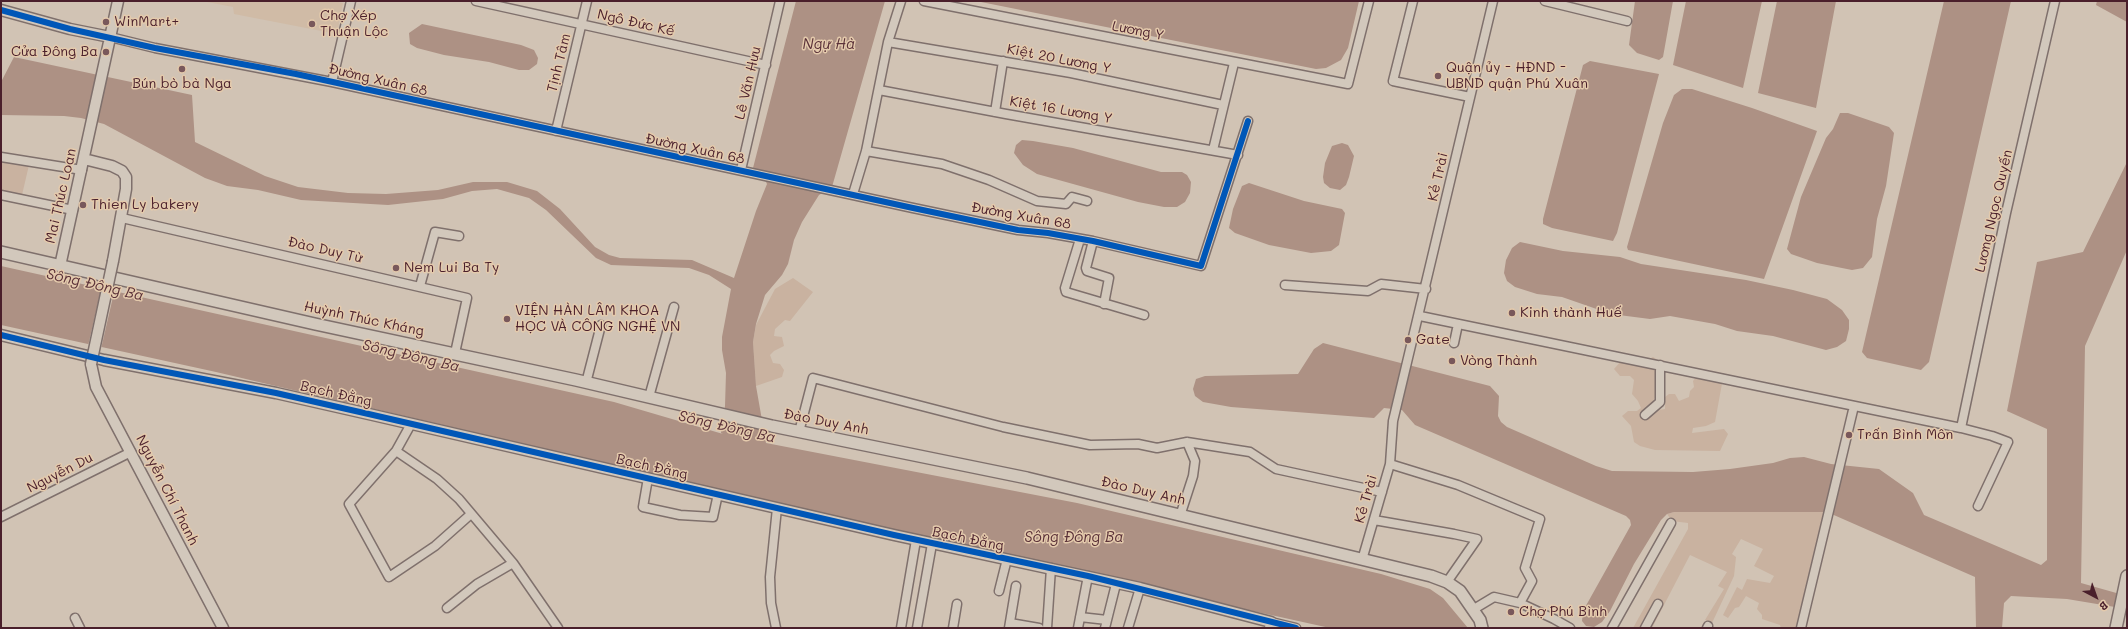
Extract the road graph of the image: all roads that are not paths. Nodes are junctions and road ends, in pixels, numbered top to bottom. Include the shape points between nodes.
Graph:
1 (118, 1) edge
2 (351, 1) edge
3 (476, 1) edge
4 (587, 1) edge
5 (780, 1) edge
6 (900, 1) edge
7 (924, 1) edge
8 (1369, 1) edge
9 (1413, 1) edge
10 (1493, 1) edge
11 (1545, 1) edge
12 (2056, 1) edge
13 (1, 10) edge
14 (1627, 21) dead end
15 (582, 24) junction
16 (110, 37) junction
17 (888, 42) junction
18 (1003, 61) junction
19 (1234, 63) junction
20 (766, 65) junction
21 (332, 82) junction
22 (879, 90) junction
23 (1470, 97) junction
24 (1223, 105) junction
25 (995, 112) junction
26 (1248, 121) dead end
27 (556, 131) junction
28 (1213, 150) junction
29 (866, 151) junction
30 (1238, 155) junction
31 (1, 157) edge
32 (84, 159) junction
33 (82, 170) junction
34 (741, 170) junction
35 (853, 194) junction
36 (1, 195) edge
37 (1087, 201) dead end
38 (73, 210) junction
39 (122, 218) junction
40 (459, 236) dead end
41 (1080, 239) junction
42 (1092, 242) junction
43 (1, 252) edge
44 (60, 266) junction
45 (1285, 285) dead end
46 (420, 286) junction
47 (1426, 289) junction
48 (1104, 304) junction
49 (674, 307) dead end
50 (1144, 315) dead end
51 (1420, 316) junction
52 (1458, 324) junction
53 (601, 325) dead end
54 (1, 335) edge
55 (1454, 343) dead end
56 (455, 353) junction
57 (1660, 366) junction
58 (586, 382) junction
59 (650, 397) junction
60 (1854, 406) junction
61 (721, 415) joint
62 (1645, 416) dead end
63 (411, 424) junction
64 (1961, 428) junction
65 (799, 432) junction
66 (1187, 442) junction
67 (396, 451) junction
68 (131, 452) junction
69 (1390, 464) junction
70 (648, 478) junction
71 (1382, 492) junction
72 (718, 494) junction
73 (1978, 506) dead end
74 (777, 508) junction
75 (471, 514) junction
76 (1180, 516) junction
77 (1, 518) edge
78 (1374, 520) junction
79 (1671, 523) dead end
80 (916, 540) junction
81 (932, 544) junction
82 (1007, 559) junction
83 (1362, 560) junction
84 (514, 563) junction
85 (1051, 568) junction
86 (1088, 576) junction
87 (2127, 576) edge
88 (1447, 582) junction
89 (1116, 584) junction
90 (1016, 586) dead end
91 (1140, 588) junction
92 (999, 591) dead end
93 (957, 604) dead end
94 (1520, 604) junction
95 (1658, 604) dead end
96 (447, 608) dead end
97 (1474, 609) junction
98 (1080, 617) junction
99 (75, 618) dead end
100 (1106, 624) edge
101 (1271, 625) edge
102 (1010, 626) edge
103 (2116, 627) edge
104 (80, 628) edge
105 (223, 628) edge
106 (558, 628) edge
107 (776, 628) edge
108 (901, 628) edge
109 (917, 628) edge
110 (953, 628) edge
111 (1039, 628) edge
112 (1047, 628) edge
113 (1078, 628) edge
114 (1128, 628) edge
115 (1296, 628) edge
116 (1482, 628) edge
117 (1570, 628) edge
118 (1612, 628) edge
119 (1645, 628) edge
120 (1801, 628) edge

1 - 16 street
2 - 21 street
3 - 15 street, Ngô Đức Kế
4 - 15 street, Tịnh Tâm
5 - 20 street, Lê Văn Hưu
6 - 17 street
7 - 19 street, Lương Y
8 - 19 street, Lương Y via 1348,84
9 - 23 street via 1393,81
10 - 23 street, Kẻ Trài
11 - 14 street
12 - 64 street, Lương Ngọc Quyến via 2006,213
13 - 16 street, Đường Xuân 68
15 - 20 street, Ngô Đức Kế
15 - 27 street, Tịnh Tâm
16 - 21 street, Đường Xuân 68
16 - 32 street, Mai Thúc Loan
17 - 18 street, Kiệt 20 Lương Y
17 - 22 street
18 - 24 street, Kiệt 20 Lương Y
18 - 25 street
19 - 24 street
20 - 34 street, Lê Văn Hưu
21 - 27 street, Đường Xuân 68
22 - 25 street, Kiệt 16 Lương Y
22 - 29 street
23 - 47 street, Kẻ Trài
24 - 28 street
25 - 28 street, Kiệt 16 Lương Y
26 - 30 street
27 - 34 street, Đường Xuân 68
28 - 30 street, Kiệt 16 Lương Y
29 - 35 street
29 - 37 street via 942,164 989,180 1037,201 1066,204 1072,197
30 - 42 street, Đường Xuân 68 via 1201,266
31 - 33 street
32 - 33 street, Mai Thúc Loan
32 - 39 street via 112,166 126,177
33 - 38 street, Mai Thúc Loan
34 - 35 street, Đường Xuân 68
35 - 41 street, Đường Xuân 68 via 1018,230
36 - 38 street
38 - 44 street, Mai Thúc Loan
39 - 46 street, Đào Duy Từ
39 - 68 street, Nguyễn Chí Thanh, bridge via 91,364 96,387
40 - 46 street via 435,232
41 - 42 street, Đường Xuân 68
41 - 48 street via 1064,289 1070,294
42 - 48 street via 1086,268 1087,271 1109,278
43 - 44 main road, Huỳnh Thúc Kháng
44 - 56 main road, Huỳnh Thúc Kháng via 307,323
45 - 47 street via 1368,291 1381,284
46 - 56 street, Đào Duy Từ via 467,298
47 - 51 street, Kẻ Trài
48 - 50 street
49 - 59 street
51 - 52 street
51 - 69 street, Kẻ Trài via 1393,421
52 - 55 street
52 - 57 street
53 - 58 street
54 - 63 street, Bạch Đằng via 104,360 276,393
56 - 58 main road, Huỳnh Thúc Kháng
57 - 60 street
57 - 62 street via 1660,402
58 - 59 main road, Huỳnh Thúc Kháng
59 - 61 main road, Huỳnh Thúc Kháng
60 - 64 street
60 - 120 street
61 - 65 main road, Đào Duy Anh
63 - 67 street
63 - 70 street, Bạch Đằng
64 - 73 street via 2008,442
65 - 66 street via 813,378 1003,428 1090,445 1138,444 1157,448
65 - 76 main road, Đào Duy Anh via 1027,478
66 - 71 street via 1250,452 1276,469
66 - 76 street via 1195,461
67 - 75 street via 438,480
67 - 75 street via 350,504 389,577 435,546
68 - 77 street, Nguyễn Du
68 - 105 street, Nguyễn Chí Thanh
69 - 71 street, Kẻ Trài
69 - 94 street via 1458,485 1540,518 1525,568 1532,581
70 - 72 street, Bạch Đằng
70 - 72 street via 643,507 680,515 713,517
71 - 78 street, Kẻ Trài
72 - 74 street, Bạch Đằng
74 - 80 street, Bạch Đằng
74 - 107 street via 770,577
75 - 84 street
76 - 83 main road, Đào Duy Anh
78 - 83 street, Kẻ Trài
78 - 88 street via 1476,539
79 - 118 street
80 - 81 street, Bạch Đằng
80 - 108 street
81 - 82 street, Bạch Đằng
81 - 109 street
82 - 85 street, Bạch Đằng
82 - 92 street
83 - 88 main road, Đào Duy Anh
84 - 96 street via 477,584
84 - 106 street
85 - 86 street, Bạch Đằng
85 - 112 street
86 - 89 street, Bạch Đằng
86 - 98 street
87 - 103 main road
88 - 97 main road, Đào Duy Anh via 1460,591
89 - 91 street, Bạch Đằng
89 - 100 street
90 - 102 street
91 - 101 street, Bạch Đằng
91 - 114 street
93 - 110 street
94 - 97 street via 1494,597
94 - 117 street via 1554,618
95 - 119 street
97 - 116 main road, Đào Duy Anh
98 - 100 street
98 - 113 street
99 - 104 street
101 - 115 street, Bạch Đằng
102 - 111 street

